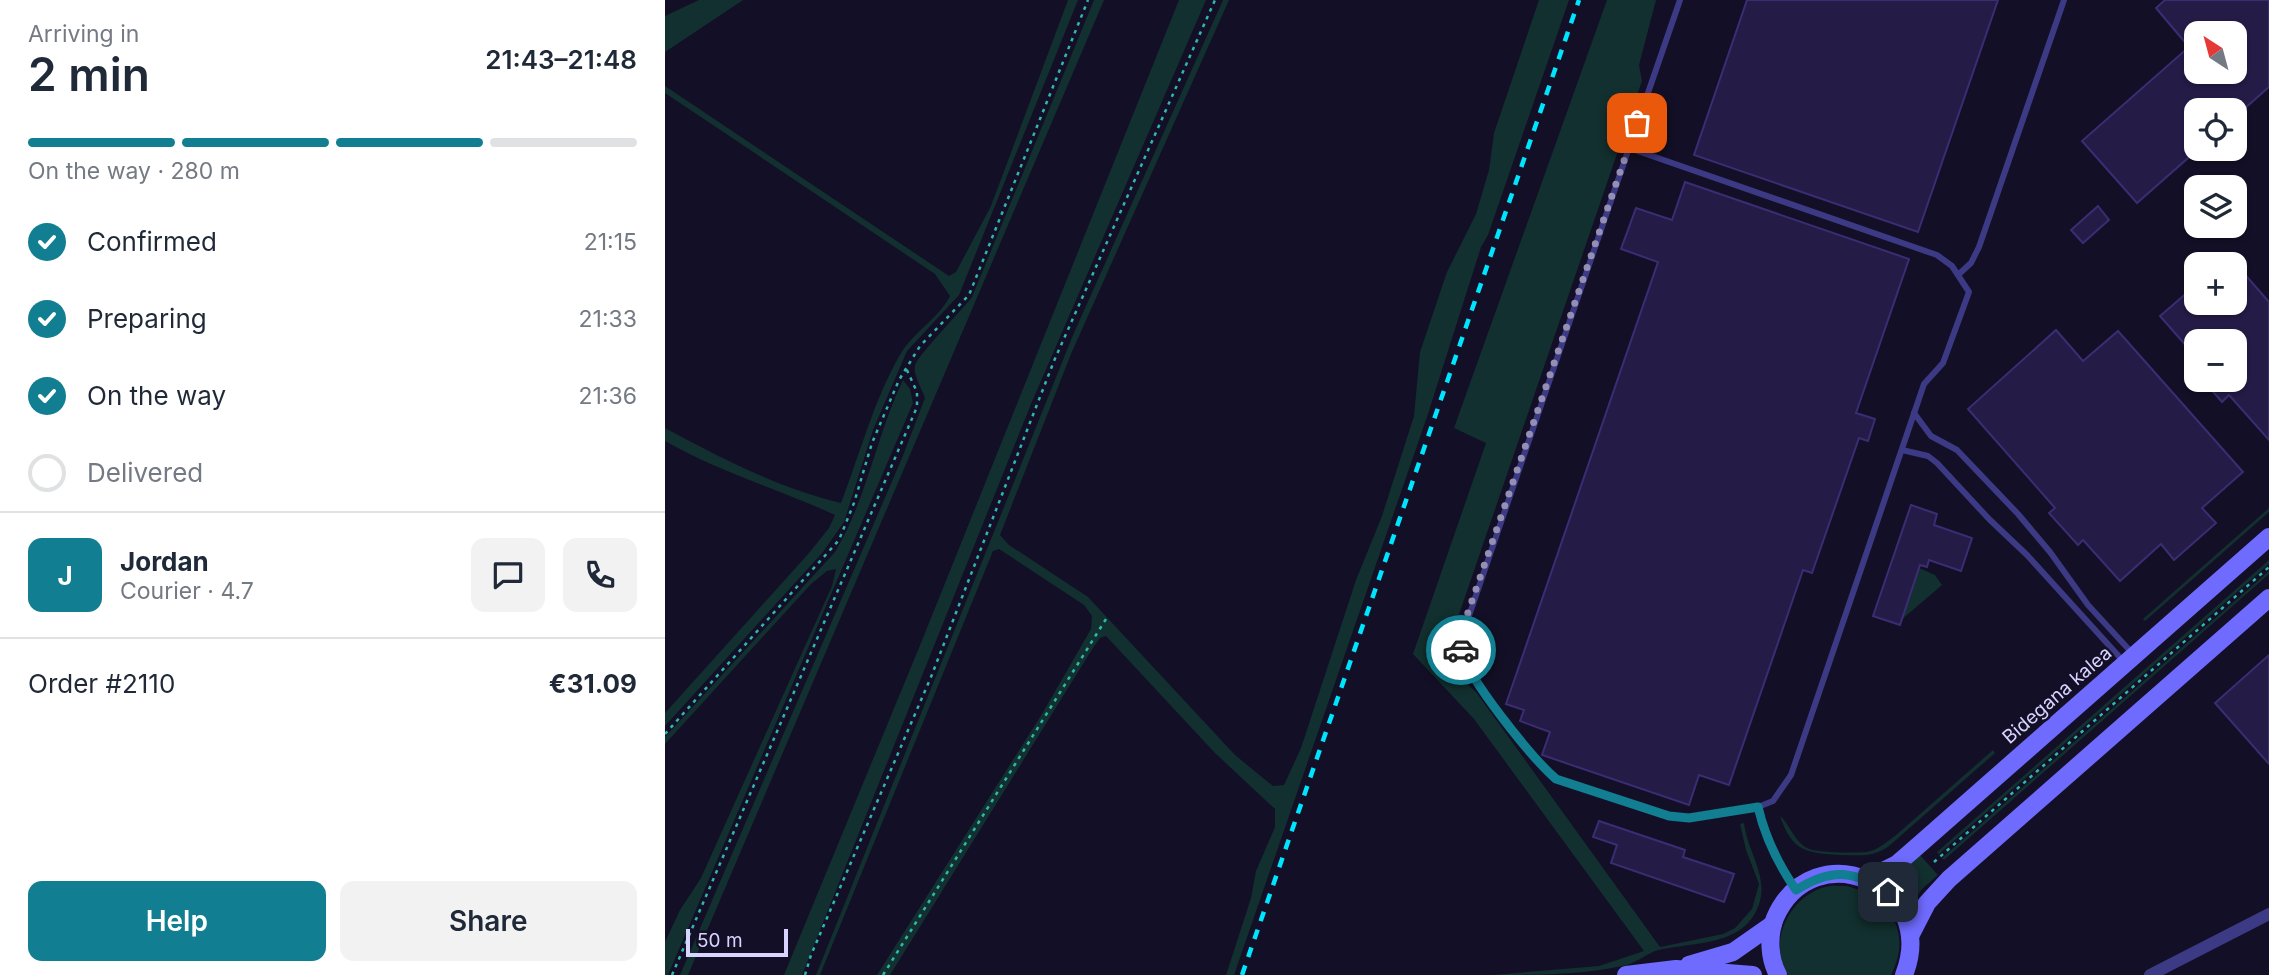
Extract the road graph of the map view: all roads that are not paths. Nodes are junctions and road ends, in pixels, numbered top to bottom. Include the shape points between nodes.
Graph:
1 (1680, 0) edge
2 (2064, 0) edge
3 (1629, 148) junction
4 (1959, 274) junction
5 (1914, 413) junction
6 (1902, 450) junction
7 (2269, 537) edge
8 (2269, 598) edge
9 (2130, 659) junction
10 (1758, 807) junction
11 (1867, 879) junction
12 (1796, 890) junction
13 (2269, 914) edge
14 (1773, 923) junction
15 (1910, 934) junction
16 (1676, 969) junction
17 (1907, 971) edge
18 (1626, 975) edge
19 (1753, 975) edge
20 (1778, 975) edge
21 (2150, 975) edge

1 - 3 lane
2 - 4 lane via 1979,247
3 - 4 lane via 1937,255
3 - 10 lane via 1459,645 1463,660 1486,694 1556,779 1669,816 1689,818
4 - 5 lane via 1969,292 1943,363 1924,384
5 - 6 lane
5 - 9 lane via 1931,436 1957,450 2018,514
6 - 9 lane via 1928,456 1951,476
6 - 10 lane via 1791,775 1773,801
7 - 9 street, Bidegana kalea
8 - 15 street via 1949,879 1927,903
9 - 11 street, Bidegana kalea via 1897,864
10 - 12 lane via 1780,867
11 - 12 street via 1830,874
11 - 15 street via 1888,892 1903,911
12 - 14 street
13 - 21 street
14 - 16 street via 1733,952
14 - 20 street via 1770,945
15 - 17 street
16 - 18 street
16 - 19 street

